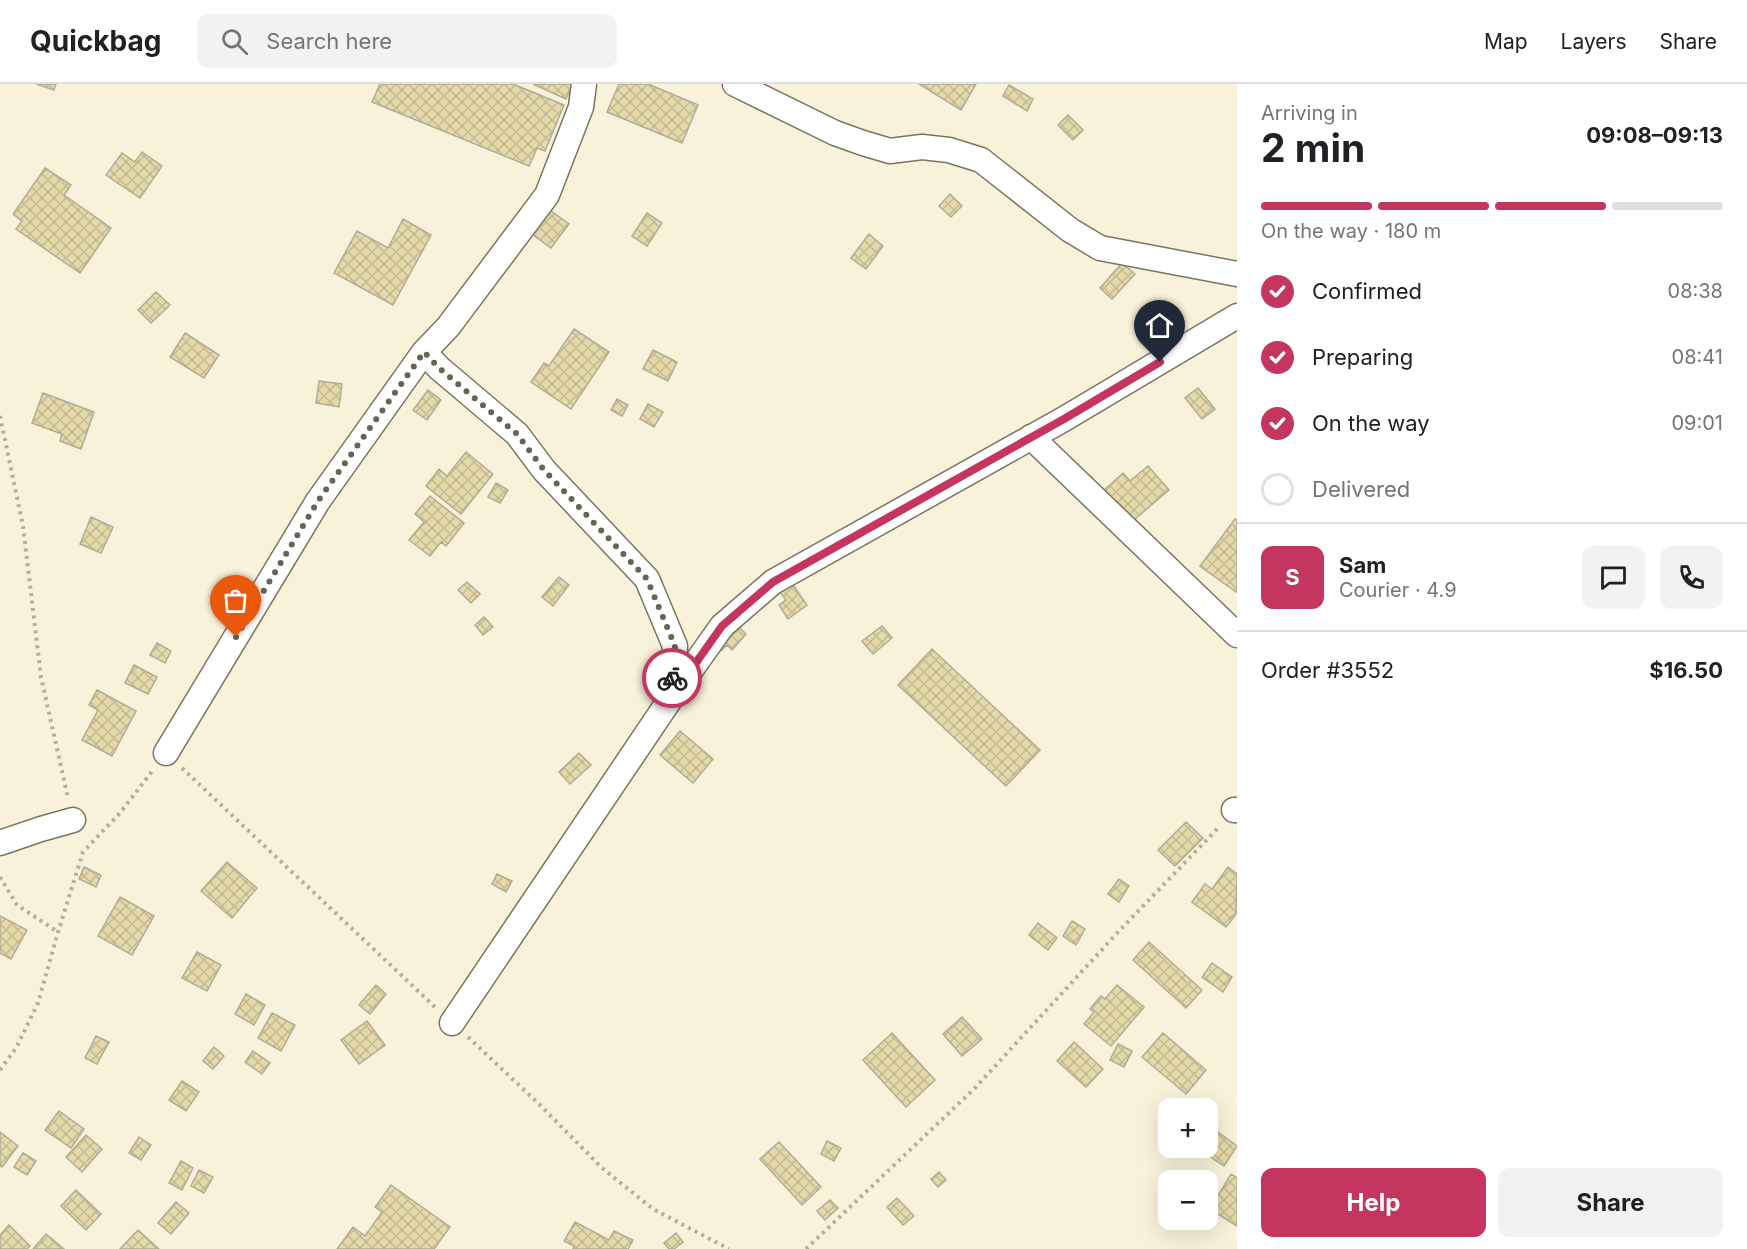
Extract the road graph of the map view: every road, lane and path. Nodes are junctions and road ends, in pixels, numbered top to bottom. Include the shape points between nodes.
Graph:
1 (584, 84) edge
2 (735, 84) edge
3 (1237, 274) edge
4 (1237, 316) edge
5 (424, 352) junction
6 (0, 416) edge
7 (1031, 437) junction
8 (1237, 636) edge
9 (671, 698) junction
10 (166, 753) junction
11 (1236, 810) edge
12 (73, 820) junction
13 (0, 843) edge
14 (83, 852) junction
15 (0, 877) edge
16 (58, 932) junction
17 (452, 1023) junction
18 (0, 1070) edge
19 (729, 1249) edge
20 (806, 1249) edge

1 - 5 street via 581,107 547,195 448,327
2 - 3 street via 836,133 890,152 922,147 981,160 1070,230 1100,248
4 - 7 street
5 - 9 street via 517,434 544,470 647,579 675,646
5 - 10 street via 318,501
6 - 12 path via 23,526 41,677
7 - 8 street
7 - 9 street via 773,582 722,626
9 - 17 street
10 - 14 path via 120,813
10 - 17 path
11 - 20 path via 974,1089
12 - 13 street
12 - 14 path
14 - 16 path
15 - 16 path via 17,905
16 - 18 path via 38,1003 16,1048
17 - 19 path via 619,1182 653,1209

